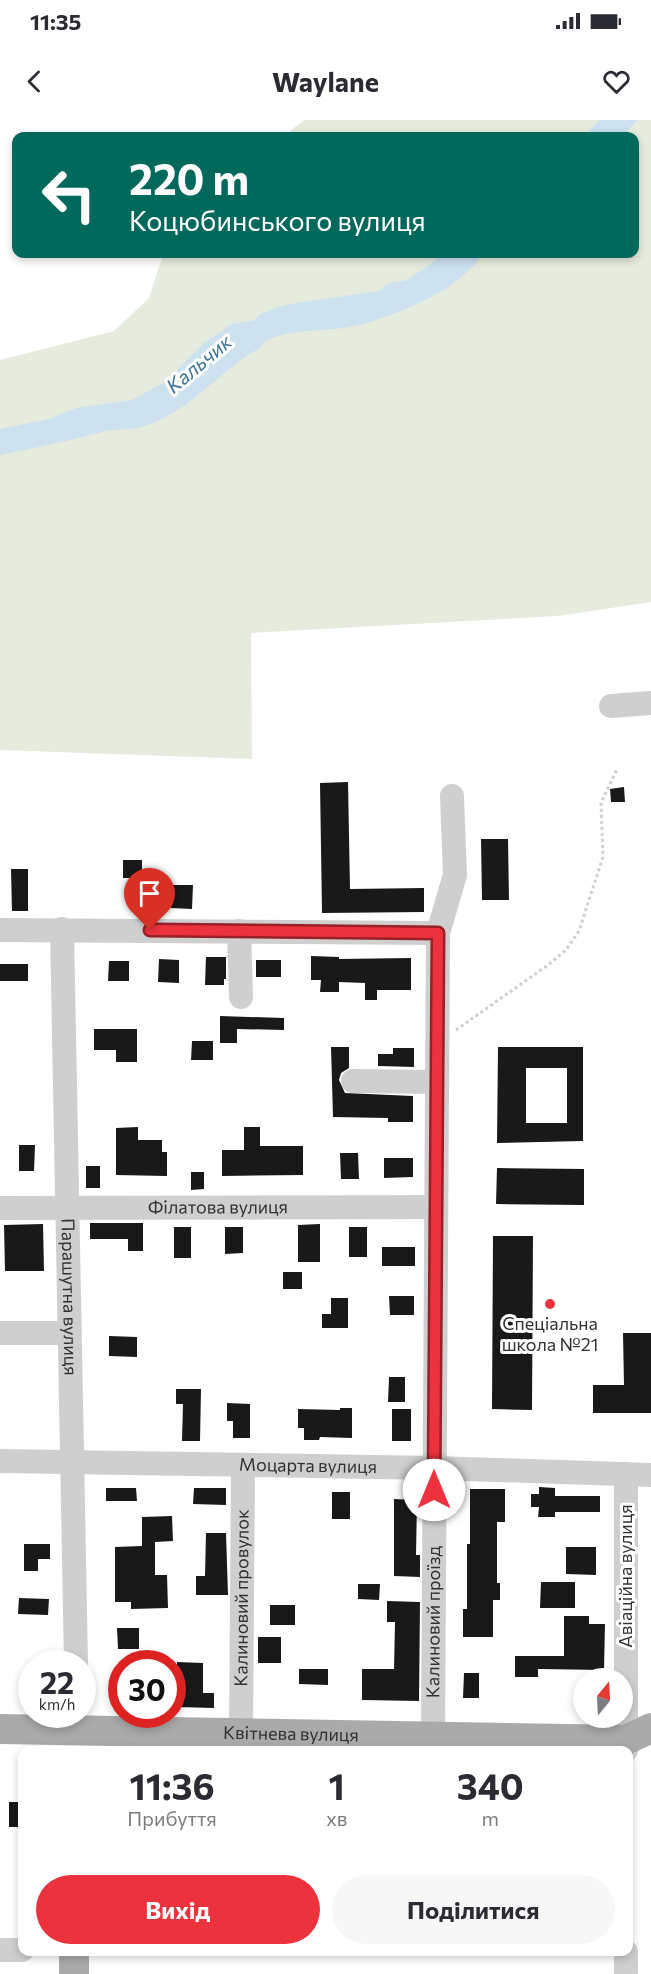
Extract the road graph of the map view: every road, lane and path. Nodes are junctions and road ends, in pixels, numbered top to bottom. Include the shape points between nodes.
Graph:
1 (651, 703) edge
2 (611, 706) dead end
3 (617, 769) dead end
4 (452, 796) dead end
5 (62, 929) junction
6 (0, 930) edge
7 (239, 931) junction
8 (438, 933) junction
9 (241, 997) dead end
10 (438, 1043) junction
11 (353, 1082) dead end
12 (437, 1082) junction
13 (436, 1207) junction
14 (0, 1209) edge
15 (67, 1210) junction
16 (0, 1333) edge
17 (69, 1334) junction
18 (0, 1461) edge
19 (72, 1463) junction
20 (243, 1465) junction
21 (435, 1468) junction
22 (626, 1474) junction
23 (651, 1475) edge
24 (76, 1650) edge
25 (0, 1729) edge
26 (77, 1731) edge
27 (241, 1732) junction
28 (433, 1736) junction
29 (635, 1740) edge
30 (0, 1950) edge
31 (18, 1950) edge
32 (74, 1956) edge
33 (626, 1956) edge
34 (74, 1974) edge
35 (626, 1974) edge

1 - 2 street
3 - 10 path via 601,803 603,857 579,931 566,950 548,965
4 - 8 street, Калиновий проїзд via 455,875
5 - 6 street
5 - 7 street
5 - 15 street, Парашутна вулиця
7 - 8 street
7 - 9 street
8 - 10 street, Калиновий проїзд
10 - 12 street, Калиновий проїзд
11 - 12 street
12 - 13 street, Калиновий проїзд
13 - 15 street, Філатова вулиця
13 - 21 street, Калиновий проїзд
14 - 15 street, Філатова вулиця
15 - 17 street, Парашутна вулиця
16 - 17 street
17 - 19 street, Парашутна вулиця
18 - 19 street, Моцарта вулиця
19 - 20 street, Моцарта вулиця
19 - 24 street, Парашутна вулиця
20 - 21 street, Моцарта вулиця
20 - 27 street, Калиновий провулок
21 - 22 street, Моцарта вулиця
21 - 28 street, Калиновий проїзд
22 - 23 street, Моцарта вулиця
22 - 29 street, Авіаційна вулиця
25 - 26 main road, Квітнева вулиця
26 - 27 main road, Квітнева вулиця
27 - 28 main road, Квітнева вулиця
28 - 29 main road, Квітнева вулиця
30 - 31 street
32 - 34 main road
33 - 35 street

